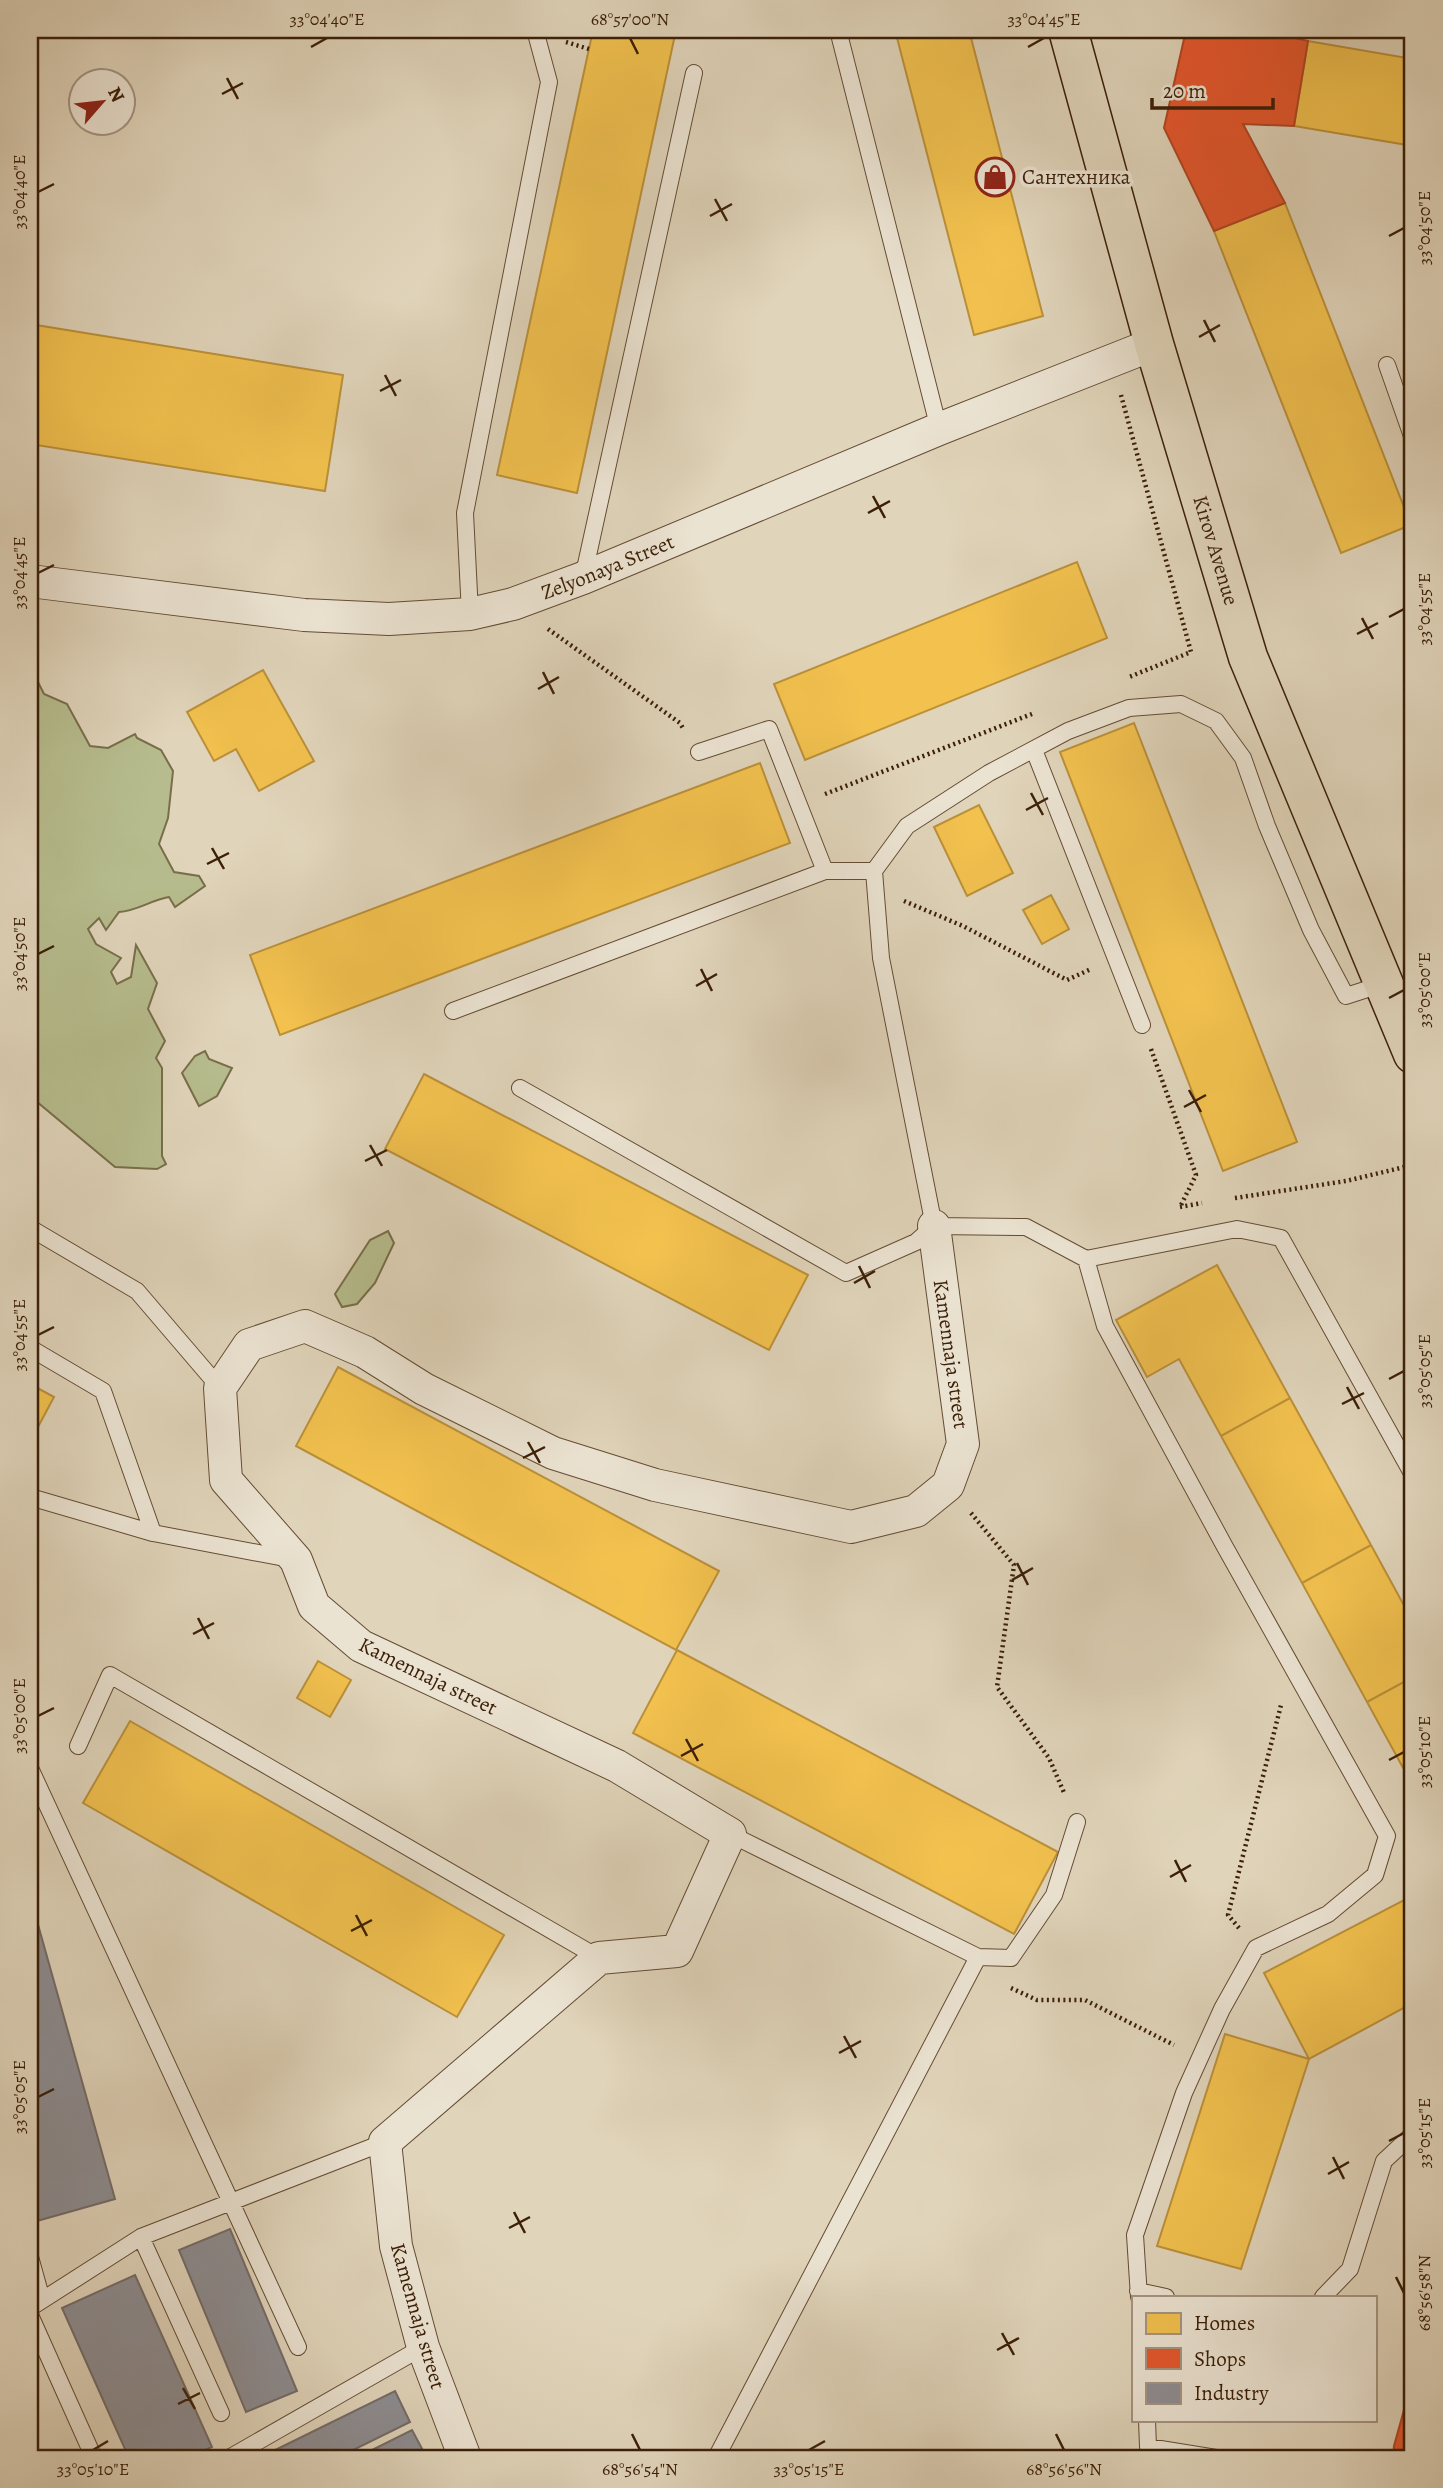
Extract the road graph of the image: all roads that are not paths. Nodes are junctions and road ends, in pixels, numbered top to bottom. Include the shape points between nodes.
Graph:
1 (535, 30) edge
2 (838, 30) edge
3 (1068, 30) edge
4 (694, 73) dead end
5 (1154, 344) junction
6 (1387, 365) dead end
7 (939, 429) junction
8 (1413, 439) edge
9 (583, 578) junction
10 (30, 581) edge
11 (470, 614) junction
12 (1034, 750) junction
13 (699, 752) dead end
14 (825, 871) junction
15 (874, 871) junction
16 (1383, 984) junction
17 (453, 1012) dead end
18 (1142, 1025) road end
19 (1413, 1054) edge
20 (520, 1088) dead end
21 (934, 1226) junction
22 (30, 1228) edge
23 (1086, 1259) junction
24 (30, 1348) edge
25 (220, 1388) junction
26 (1413, 1475) edge
27 (30, 1497) edge
28 (153, 1533) junction
29 (296, 1560) junction
30 (78, 1746) dead end
31 (30, 1768) edge
32 (1077, 1822) road end
33 (730, 1834) junction
34 (978, 1957) junction
35 (599, 1958) junction
36 (1413, 2134) edge
37 (385, 2142) junction
38 (231, 2202) junction
39 (141, 2237) junction
40 (30, 2257) edge
41 (1139, 2294) edge
42 (1157, 2296) edge
43 (1324, 2296) edge
44 (36, 2304) edge
45 (30, 2315) edge
46 (298, 2347) dead end
47 (423, 2347) junction
48 (221, 2413) dead end
49 (1147, 2422) edge
50 (1149, 2453) edge
51 (94, 2458) edge
52 (229, 2458) edge
53 (465, 2458) edge
54 (716, 2458) edge
55 (1216, 2458) edge

1 - 11 lane via 549,82 465,513
2 - 7 lane
3 - 5 main road, Kirov Avenue
4 - 9 lane
5 - 7 street, Zelyonaya Street
5 - 16 main road, Kirov Avenue via 1248,657
6 - 8 lane
7 - 9 street, Zelyonaya Street
9 - 11 street, Zelyonaya Street via 513,604
10 - 11 street, Zelyonaya Street via 304,615 389,619
12 - 15 lane via 907,826
12 - 16 lane via 1068,731 1129,708 1181,704 1216,721 1243,758 1311,930 1346,996
12 - 18 lane
13 - 14 lane via 769,729
14 - 15 lane
14 - 17 lane
15 - 21 lane via 881,958
16 - 19 main road, Kirov Avenue
20 - 21 lane via 846,1273 916,1242
21 - 23 lane via 1026,1227
21 - 25 street, Kamennaja street via 963,1444 947,1485 916,1511 851,1527 655,1485 553,1452 424,1389 365,1352 305,1326 249,1345
22 - 25 lane via 136,1291
23 - 26 lane via 1237,1229 1281,1238
23 - 41 lane via 1105,1326 1387,1836 1375,1875 1328,1914 1256,1948 1222,2009 1184,2093 1135,2235
24 - 28 lane via 103,1391
25 - 29 street, Kamennaja street via 226,1480
27 - 28 lane
28 - 29 lane
29 - 33 street, Kamennaja street via 314,1606 360,1646 617,1766
30 - 35 lane via 110,1675
31 - 38 lane
32 - 34 lane via 1055,1895 1011,1958
33 - 34 lane
33 - 35 street via 677,1951
34 - 54 lane
35 - 37 street
36 - 43 lane via 1384,2161 1350,2269
37 - 38 lane
37 - 47 street, Kamennaja street via 396,2246
38 - 39 lane
38 - 46 lane
39 - 44 lane
39 - 48 lane
40 - 44 lane
41 - 42 lane
45 - 51 lane
47 - 52 lane
47 - 53 street, Kamennaja street
49 - 50 lane
50 - 55 lane

